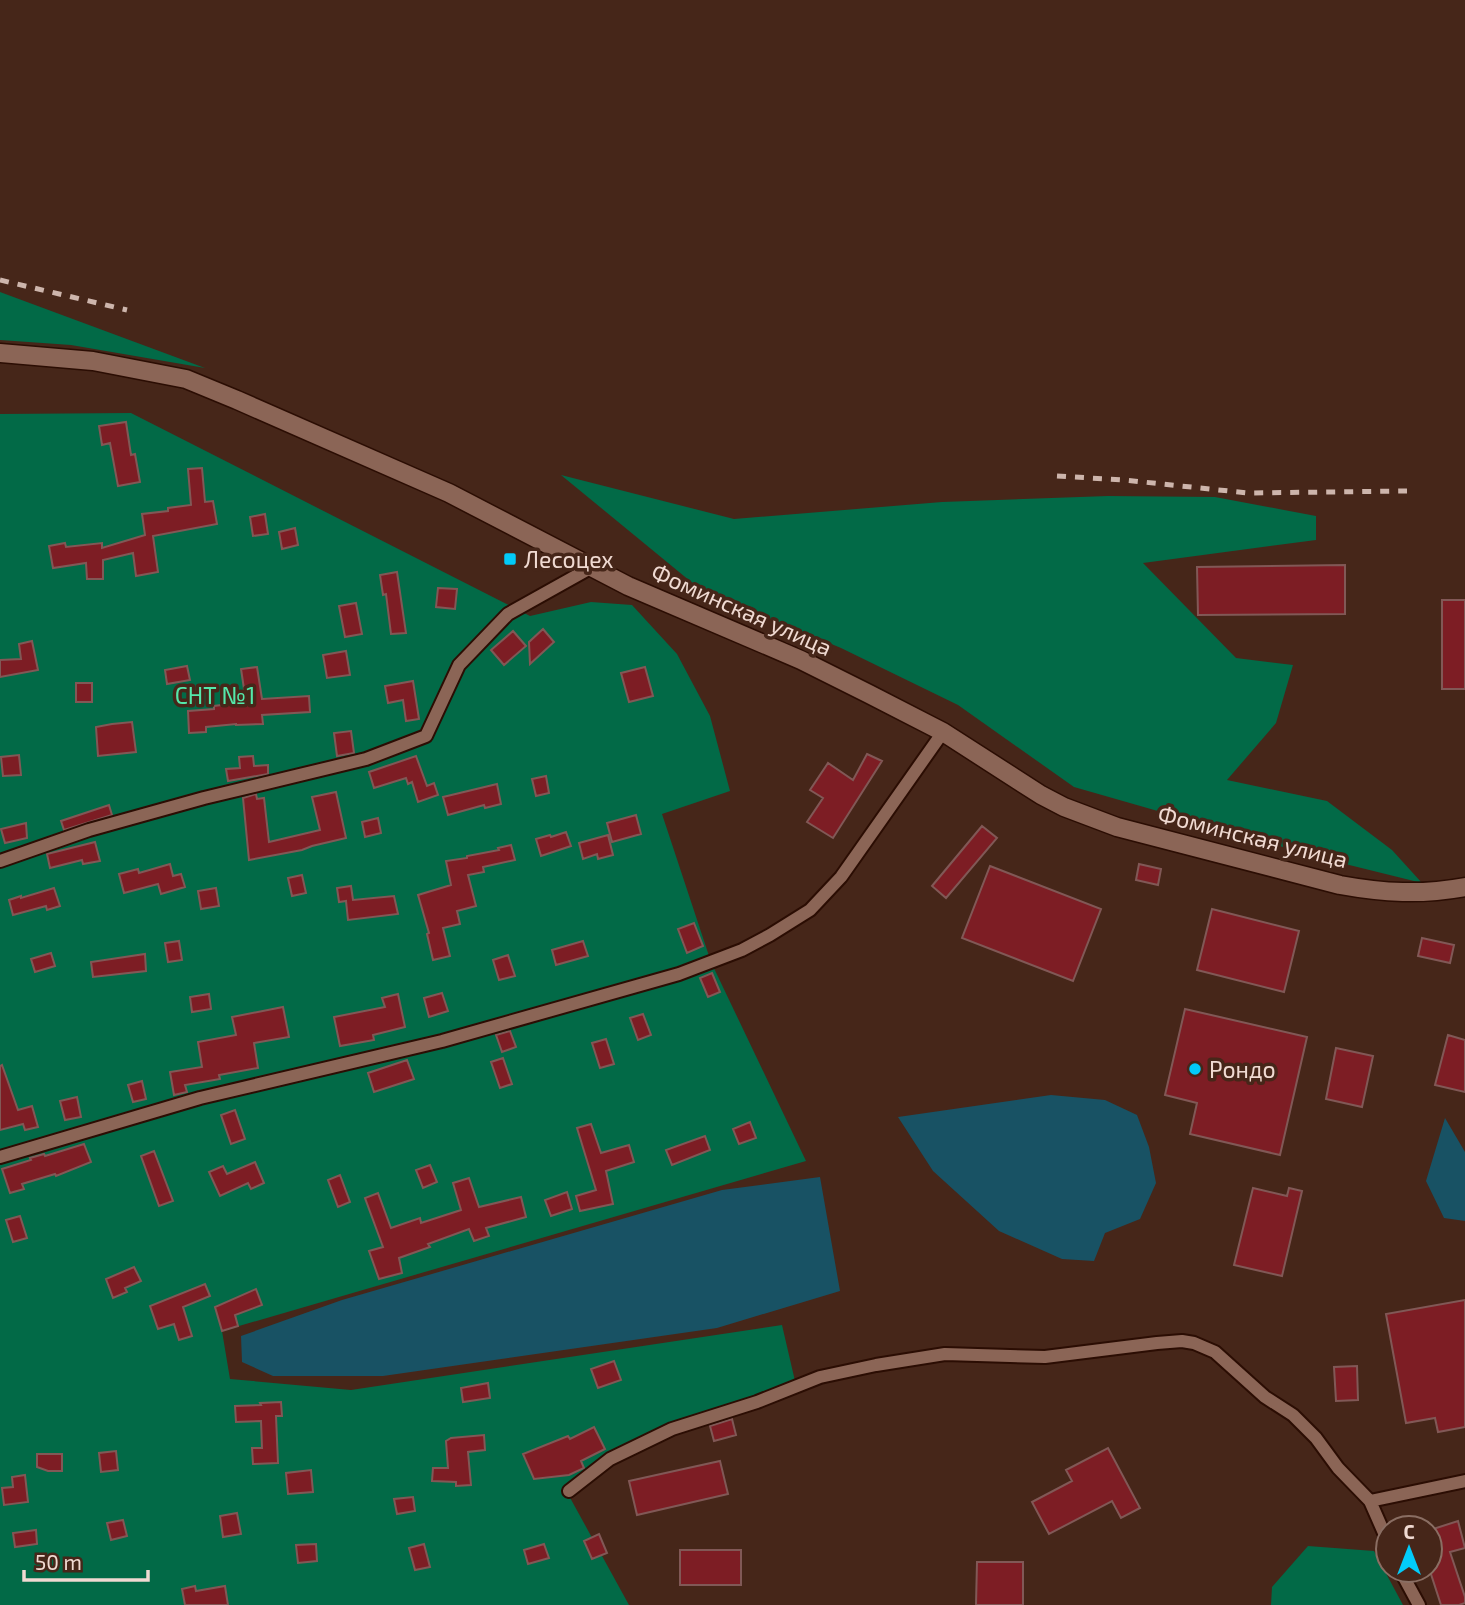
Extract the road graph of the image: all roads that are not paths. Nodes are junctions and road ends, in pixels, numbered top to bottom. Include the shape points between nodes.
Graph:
1 (0, 353) edge
2 (592, 567) junction
3 (943, 733) junction
4 (0, 861) edge
5 (1465, 887) edge
6 (0, 1157) edge
7 (1465, 1481) edge
8 (569, 1491) dead end
9 (1370, 1501) junction
10 (1377, 1514) edge
11 (1408, 1584) edge
12 (1419, 1605) edge

1 - 2 street, Фоминская улица via 93,361 186,379 449,494
2 - 3 street, Фоминская улица via 801,660
2 - 4 street via 508,614 459,665 426,736 366,760 89,830
3 - 5 street, Фоминская улица via 1041,795 1117,827 1372,890 1408,893
3 - 6 street via 841,877 810,910 742,950 679,974 455,1037 200,1098
7 - 9 street
8 - 9 street via 610,1459 672,1429 820,1377 945,1354 1045,1357 1181,1341 1215,1352 1256,1390 1293,1415
9 - 10 street
11 - 12 street

